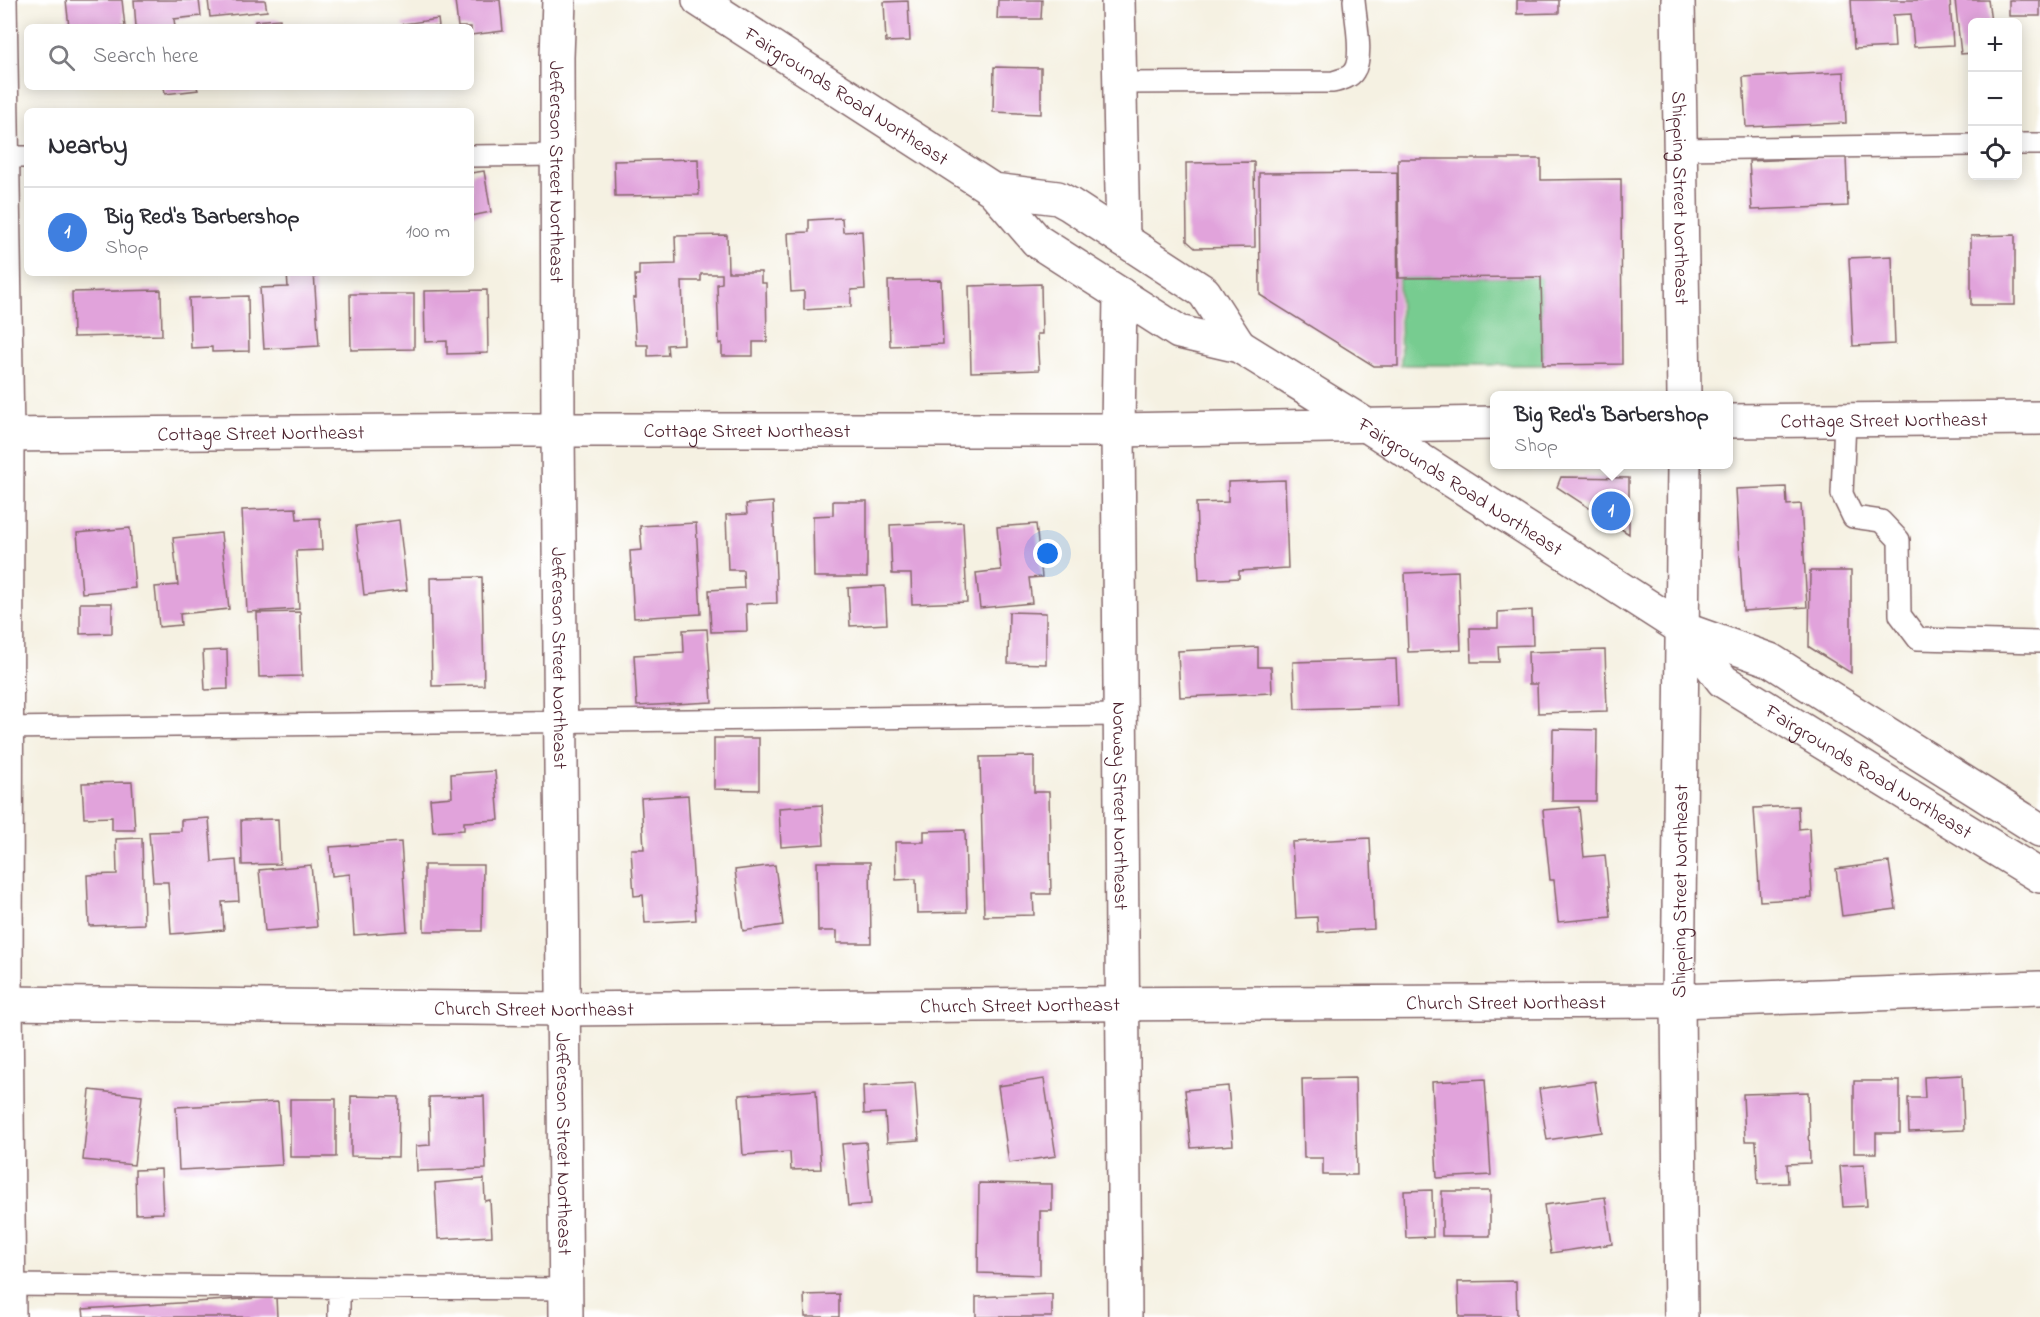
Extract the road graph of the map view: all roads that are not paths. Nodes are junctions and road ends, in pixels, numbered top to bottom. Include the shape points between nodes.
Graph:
1 (0, 0) edge
2 (559, 0) edge
3 (699, 0) edge
4 (1118, 0) edge
5 (1354, 0) edge
6 (1678, 0) edge
7 (1119, 83) junction
8 (2022, 144) edge
9 (2040, 144) edge
10 (1968, 145) edge
11 (1681, 149) junction
12 (557, 155) junction
13 (474, 156) edge
14 (10, 157) edge
15 (993, 190) junction
16 (1123, 239) junction
17 (1120, 294) junction
18 (1239, 346) junction
19 (1684, 391) edge
20 (2040, 418) edge
21 (1845, 420) junction
22 (1733, 421) edge
23 (1490, 423) edge
24 (1366, 425) junction
25 (558, 430) junction
26 (1118, 430) junction
27 (4, 435) edge
28 (1684, 469) edge
29 (1683, 629) junction
30 (2040, 642) edge
31 (1120, 715) junction
32 (561, 721) junction
33 (4, 728) edge
34 (2040, 830) edge
35 (2040, 876) edge
36 (2040, 988) edge
37 (1678, 1001) junction
38 (3, 1003) edge
39 (1122, 1004) junction
40 (564, 1009) junction
41 (5, 1285) edge
42 (339, 1287) junction
43 (565, 1303) edge
44 (9, 1317) edge
45 (339, 1317) edge
46 (1125, 1317) edge
47 (1681, 1317) edge

1 - 14 street
2 - 12 street, Jefferson Street Northeast
3 - 15 street, Fairgrounds Road Northeast
4 - 7 street
5 - 7 lane via 1359,57 1354,71 1346,78 1333,82
6 - 11 street, Shipping Street Northeast
7 - 16 street
8 - 9 lane
10 - 11 lane
11 - 19 street, Shipping Street Northeast
12 - 13 lane
12 - 25 street, Jefferson Street Northeast
14 - 27 street
15 - 16 street, Fairgrounds Road Northeast via 1058,198
15 - 17 street, Fairgrounds Road Northeast via 1037,241
16 - 18 street, Fairgrounds Road Northeast via 1204,292
17 - 18 street, Fairgrounds Road Northeast via 1179,332
17 - 26 street, Norway Street Northeast
18 - 24 street, Fairgrounds Road Northeast
20 - 21 street, Cottage Street Northeast
21 - 22 street, Cottage Street Northeast
21 - 30 lane via 1842,494 1853,517 1881,521 1899,540 1900,615 1918,639
23 - 24 street, Cottage Street Northeast
24 - 26 street, Cottage Street Northeast
24 - 29 street, Fairgrounds Road Northeast
25 - 26 street, Cottage Street Northeast
25 - 27 street, Cottage Street Northeast
25 - 32 street, Jefferson Street Northeast
26 - 31 street, Norway Street Northeast
27 - 33 street
28 - 29 street, Shipping Street Northeast
29 - 34 street, Fairgrounds Road Northeast via 1770,660
29 - 35 street, Fairgrounds Road Northeast via 1723,681
29 - 37 street, Shipping Street Northeast
31 - 32 lane
31 - 39 street, Norway Street Northeast
32 - 33 lane
32 - 40 street, Jefferson Street Northeast
33 - 38 street
36 - 37 street, Church Street Northeast
37 - 39 street, Church Street Northeast
37 - 47 street, Shipping Street Northeast
38 - 40 street, Church Street Northeast
38 - 41 street
39 - 40 street, Church Street Northeast
39 - 46 street, Norway Street Northeast
40 - 43 street, Jefferson Street Northeast
41 - 42 lane
41 - 44 street
42 - 43 lane
42 - 45 lane

